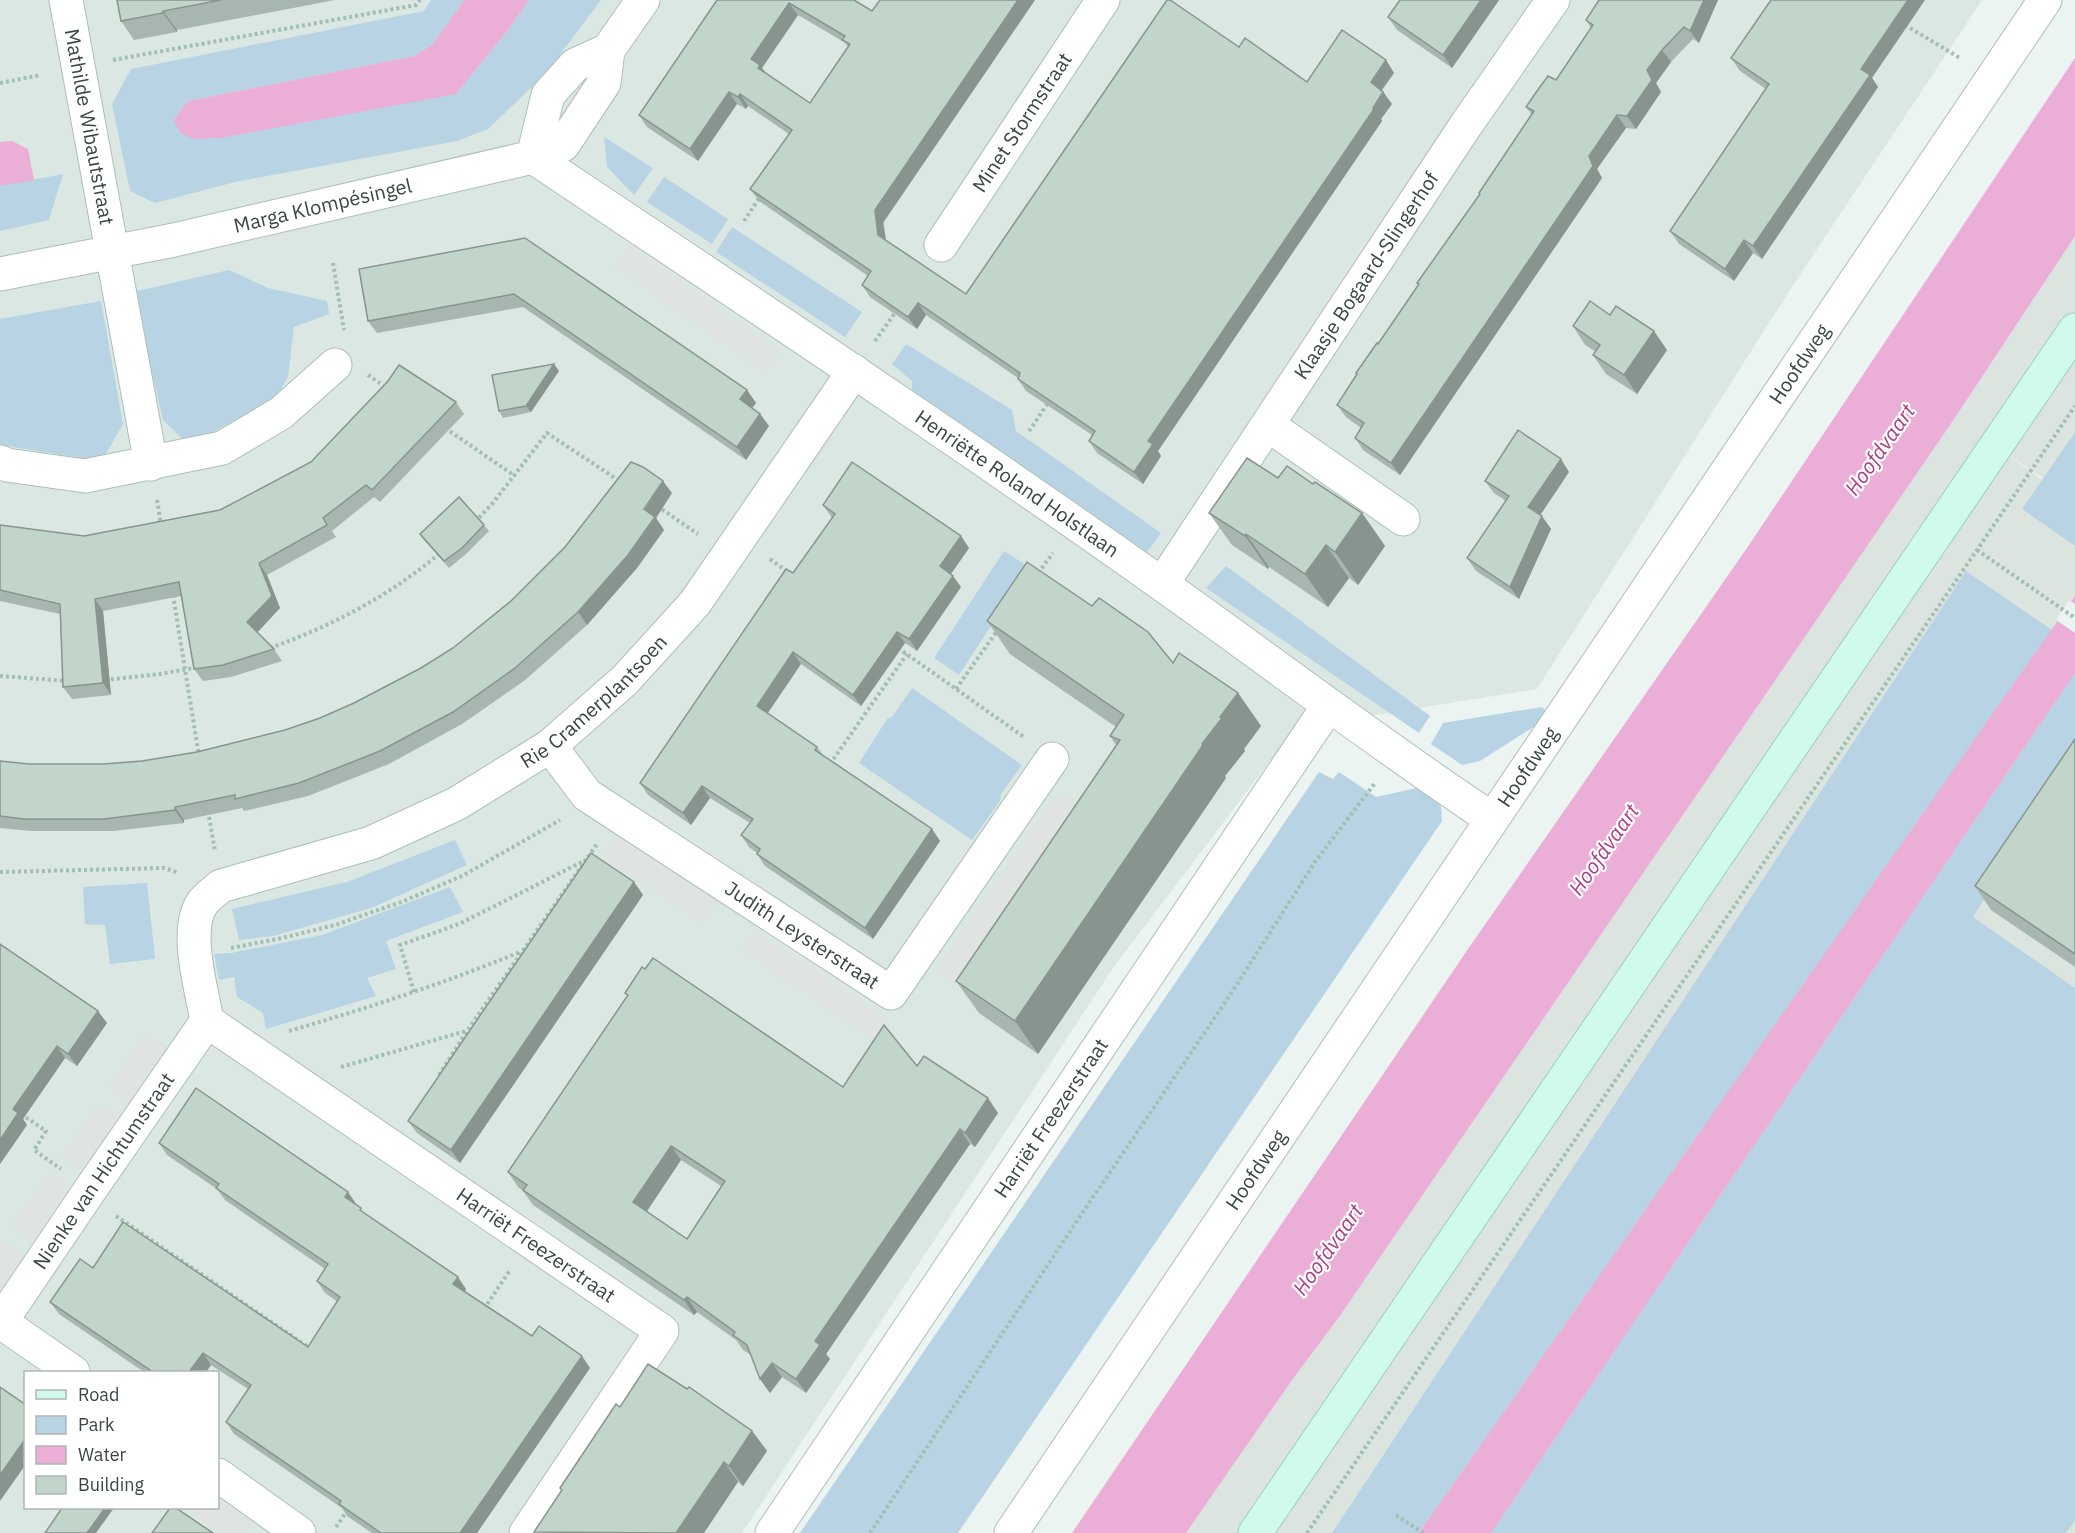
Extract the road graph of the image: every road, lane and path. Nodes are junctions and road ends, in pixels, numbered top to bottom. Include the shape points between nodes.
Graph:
1 (66, 0) edge
2 (420, 0) edge
3 (643, 0) edge
4 (1103, 0) edge
5 (1553, 0) edge
6 (2045, 0) edge
7 (1904, 24) edge
8 (78, 67) junction
9 (1991, 78) junction
10 (0, 83) edge
11 (533, 157) junction
12 (763, 192) edge
13 (744, 221) dead end
14 (941, 245) dead end
15 (112, 253) junction
16 (333, 263) dead end
17 (0, 274) edge
18 (903, 301) edge
19 (2075, 330) edge
20 (346, 358) junction
21 (854, 371) junction
22 (388, 389) edge
23 (1049, 402) edge
24 (2075, 406) edge
25 (437, 422) edge
26 (1268, 425) junction
27 (1029, 431) dead end
28 (0, 462) edge
29 (151, 464) junction
30 (515, 476) junction
31 (623, 483) edge
32 (650, 501) edge
33 (1403, 519) dead end
34 (473, 523) edge
35 (1074, 523) junction
36 (162, 533) edge
37 (701, 537) dead end
38 (740, 538) junction
39 (446, 548) edge
40 (1977, 550) junction
41 (789, 572) edge
42 (1032, 581) edge
43 (1162, 584) junction
44 (172, 590) edge
45 (2075, 618) edge
46 (998, 630) edge
47 (897, 647) edge
48 (269, 649) edge
49 (907, 654) junction
50 (203, 666) edge
51 (185, 670) junction
52 (0, 676) edge
53 (73, 681) edge
54 (95, 681) edge
55 (956, 689) junction
56 (1329, 705) junction
57 (550, 746) junction
58 (1398, 753) junction
59 (1052, 759) joint
60 (200, 761) edge
61 (826, 770) edge
62 (587, 795) junction
63 (208, 807) edge
64 (617, 816) junction
65 (1492, 819) junction
66 (586, 860) junction
67 (0, 872) edge
68 (221, 886) junction
69 (195, 952) junction
70 (521, 952) junction
71 (414, 992) junction
72 (207, 1021) junction
73 (467, 1031) junction
74 (267, 1062) junction
75 (436, 1080) edge
76 (308, 1090) junction
77 (18, 1113) edge
78 (90, 1190) junction
79 (530, 1242) junction
80 (483, 1310) edge
81 (1, 1322) edge
82 (314, 1351) edge
83 (72, 1371) edge
84 (219, 1476) edge
85 (349, 1508) edge
86 (1396, 1515) dead end
87 (314, 1531) edge
88 (526, 1533) edge
89 (772, 1533) edge
90 (870, 1533) edge
91 (1011, 1533) edge
92 (1255, 1533) edge
93 (1307, 1533) edge
94 (1423, 1533) edge

1 - 8 street, Mathilde Wibautstraat
2 - 8 path via 416,5
3 - 11 street, Marga Klompésingel via 608,50 604,83 563,145
4 - 14 street, Minet Stormstraat
5 - 26 street, Klaasje Bogaard-Slingerhof
6 - 9 street, Hoofdweg
7 - 9 path
8 - 10 path
8 - 15 street, Mathilde Wibautstraat
9 - 65 street, Hoofdweg
11 - 15 street, Marga Klompésingel
11 - 21 street, Henriëtte Roland Holstlaan
12 - 13 path
15 - 17 street, Marga Klompésingel
15 - 29 street
16 - 20 path
18 - 21 path
19 - 92 street
20 - 22 path
20 - 29 street via 281,413 222,448
21 - 35 street, Henriëtte Roland Holstlaan
21 - 38 street, Rie Cramerplantsoen
23 - 27 path
24 - 40 path
25 - 30 path
26 - 33 street
26 - 43 street, Klaasje Bogaard-Slingerhof
28 - 29 street via 85,476
29 - 36 path
30 - 31 path via 547,434
30 - 34 path
32 - 37 path
35 - 42 path
35 - 43 street, Henriëtte Roland Holstlaan
38 - 41 path
38 - 57 street, Rie Cramerplantsoen via 687,612 625,680
39 - 48 path via 413,576 353,612
40 - 45 path
40 - 93 path
43 - 56 street, Henriëtte Roland Holstlaan
44 - 51 path
46 - 55 path
47 - 49 path
49 - 55 path
49 - 61 path
50 - 51 path
51 - 54 path
51 - 60 path
52 - 53 path
55 - 59 path
56 - 58 street, Henriëtte Roland Holstlaan
56 - 89 street, Harriët Freezerstraat
57 - 62 street, Judith Leysterstraat
57 - 68 street, Rie Cramerplantsoen via 456,804 371,843
58 - 65 street, Henriëtte Roland Holstlaan
58 - 90 path via 1315,862
59 - 64 street, Judith Leysterstraat via 891,993
62 - 64 street, Judith Leysterstraat
62 - 69 path via 570,814 512,848 464,875 404,901 292,936
63 - 68 path
64 - 66 path
65 - 91 street, Hoofdweg
66 - 70 path
66 - 71 path via 459,924 400,945
67 - 68 path via 164,868
68 - 69 street via 203,902 197,915
69 - 72 street
70 - 71 path
70 - 73 path
71 - 74 path via 270,1037
72 - 74 street, Harriët Freezerstraat
72 - 78 street, Nienke van Hichtumstraat
73 - 75 path
73 - 76 path via 317,1074
74 - 76 street, Harriët Freezerstraat
76 - 79 street, Harriët Freezerstraat
77 - 78 path via 46,1131 34,1150
78 - 81 street, Nienke van Hichtumstraat
78 - 82 path via 111,1213
79 - 80 path
79 - 88 street, Harriët Freezerstraat via 662,1331
81 - 83 street
84 - 87 street
85 - 87 path via 336,1527
86 - 94 path

